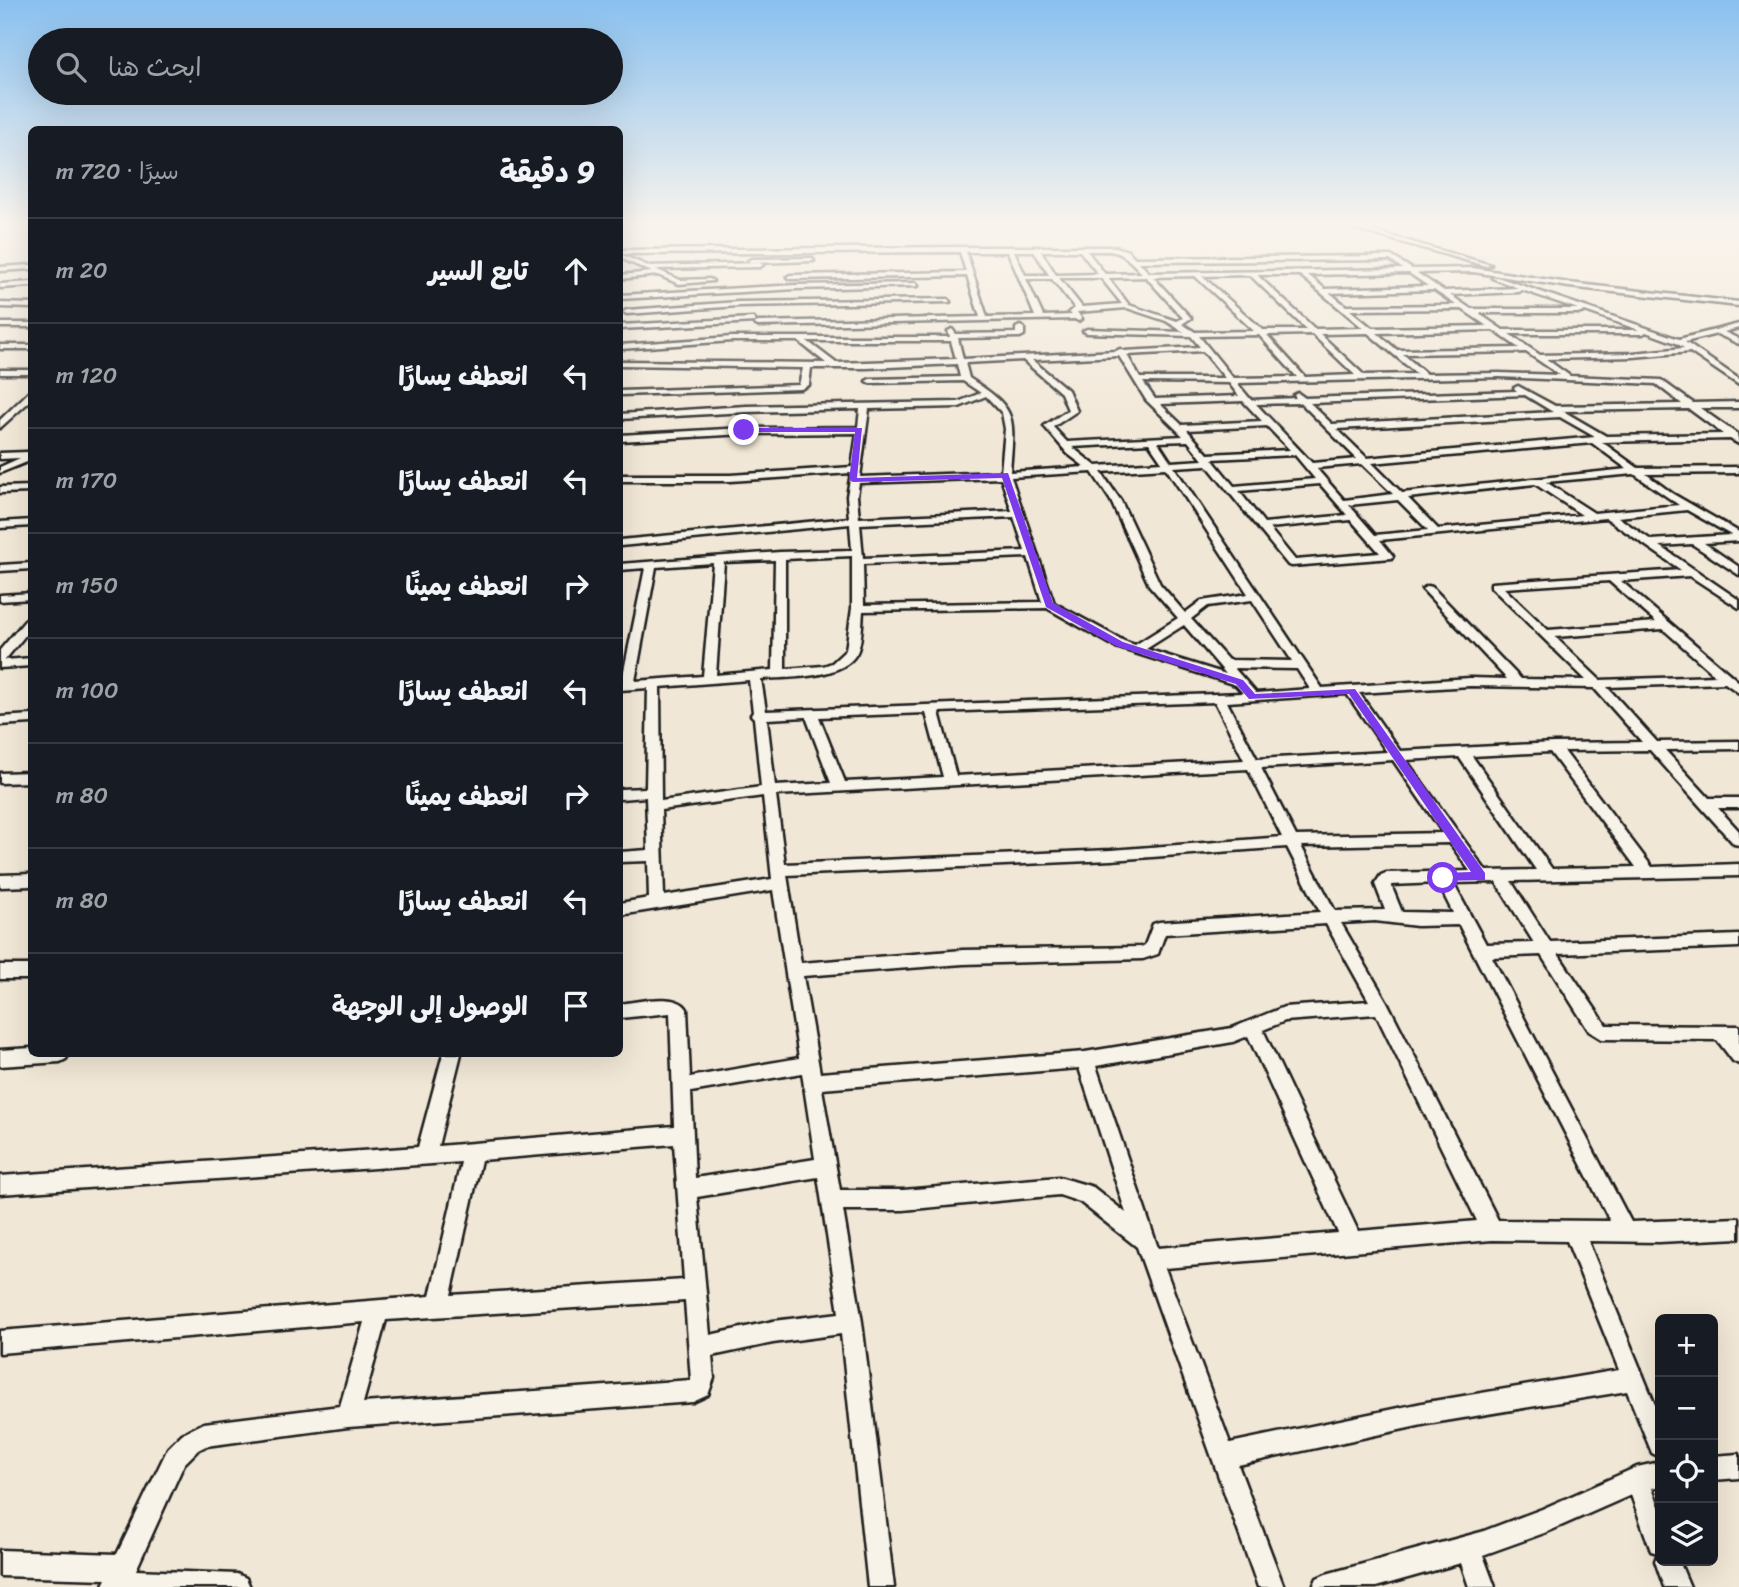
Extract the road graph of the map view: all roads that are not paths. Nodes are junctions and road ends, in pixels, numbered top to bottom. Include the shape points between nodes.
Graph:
1 (28, 299) edge
2 (978, 299) edge
3 (1032, 299) edge
4 (1069, 299) edge
5 (1121, 299) edge
6 (1169, 299) edge
7 (1224, 299) edge
8 (1279, 299) edge
9 (1336, 299) edge
10 (1451, 299) edge
11 (1558, 299) edge
12 (1695, 299) edge
13 (947, 301) dead end
14 (738, 304) junction
15 (1739, 304) edge
16 (0, 305) edge
17 (18, 305) junction
18 (28, 306) edge
19 (1127, 306) junction
20 (1347, 308) junction
21 (1465, 309) junction
22 (1598, 311) junction
23 (627, 312) dead end
24 (1078, 313) junction
25 (0, 316) edge
26 (984, 318) junction
27 (1040, 318) junction
28 (950, 319) junction
29 (756, 322) junction
30 (1178, 324) junction
31 (0, 326) edge
32 (28, 326) edge
33 (1739, 326) edge
34 (623, 327) edge
35 (1020, 328) dead end
36 (1495, 328) junction
37 (1370, 329) junction
38 (1313, 330) junction
39 (1087, 331) junction
40 (1260, 332) junction
41 (1504, 332) junction
42 (1652, 332) junction
43 (1719, 332) junction
44 (1193, 334) junction
45 (954, 337) junction
46 (778, 339) junction
47 (801, 340) junction
48 (1679, 341) junction
49 (1739, 342) edge
50 (671, 343) junction
51 (0, 347) edge
52 (28, 347) edge
53 (623, 347) edge
54 (1206, 349) junction
55 (1530, 350) junction
56 (1689, 350) junction
57 (1121, 351) junction
58 (1101, 352) junction
59 (1396, 352) junction
60 (1540, 357) junction
61 (1025, 358) junction
62 (961, 361) junction
63 (623, 363) edge
64 (663, 364) junction
65 (807, 366) junction
66 (834, 366) junction
67 (866, 366) junction
68 (0, 372) edge
69 (28, 372) edge
70 (1499, 375) junction
71 (1424, 376) junction
72 (1362, 377) junction
73 (1567, 377) junction
74 (965, 379) junction
75 (1303, 379) junction
76 (1137, 380) junction
77 (870, 381) junction
78 (1230, 381) junction
79 (1280, 381) junction
80 (1739, 383) edge
81 (748, 387) junction
82 (623, 393) edge
83 (987, 393) junction
84 (1525, 393) junction
85 (28, 398) edge
86 (1302, 399) junction
87 (1249, 400) junction
88 (1153, 402) junction
89 (1692, 405) junction
90 (1739, 405) edge
91 (869, 407) junction
92 (746, 409) junction
93 (1553, 409) junction
94 (0, 412) edge
95 (16, 412) junction
96 (28, 412) edge
97 (1565, 414) junction
98 (623, 416) edge
99 (1271, 423) junction
100 (0, 425) edge
101 (1330, 426) junction
102 (1180, 428) junction
103 (744, 430) junction
104 (859, 430) junction
105 (1736, 437) edge
106 (623, 438) edge
107 (1190, 438) junction
108 (1152, 440) junction
109 (1600, 440) junction
110 (1064, 445) junction
111 (1297, 452) junction
112 (0, 456) edge
113 (28, 456) edge
114 (28, 458) edge
115 (1207, 459) junction
116 (1365, 462) junction
117 (1169, 464) junction
118 (1309, 466) junction
119 (0, 470) edge
120 (1095, 470) junction
121 (1739, 470) edge
122 (1639, 471) junction
123 (854, 475) junction
124 (1005, 475) junction
125 (623, 478) edge
126 (1536, 480) junction
127 (1324, 481) junction
128 (28, 489) edge
129 (1232, 489) junction
130 (0, 490) edge
131 (1401, 497) junction
132 (1343, 503) junction
133 (1690, 506) junction
134 (1017, 514) junction
135 (1608, 515) junction
136 (1355, 516) junction
137 (1593, 517) junction
138 (853, 521) junction
139 (28, 523) edge
140 (0, 525) edge
141 (1261, 526) junction
142 (1436, 532) junction
143 (1739, 537) edge
144 (1373, 538) junction
145 (1693, 540) junction
146 (623, 543) edge
147 (1651, 543) junction
148 (1029, 554) junction
149 (780, 555) junction
150 (858, 557) junction
151 (719, 559) junction
152 (651, 565) junction
153 (28, 566) edge
154 (0, 568) edge
155 (623, 568) edge
156 (1739, 572) edge
157 (1692, 573) junction
158 (1612, 578) junction
159 (1428, 589) dead end
160 (28, 596) edge
161 (1256, 596) junction
162 (0, 598) edge
163 (1738, 604) edge
164 (1049, 605) junction
165 (858, 608) junction
166 (1185, 619) junction
167 (28, 624) edge
168 (1665, 625) junction
169 (1544, 634) junction
170 (1135, 650) junction
171 (0, 658) edge
172 (28, 662) edge
173 (0, 664) edge
174 (1226, 664) junction
175 (1300, 665) junction
176 (779, 675) junction
177 (755, 676) junction
178 (1728, 679) junction
179 (709, 680) junction
180 (1517, 681) junction
181 (1240, 682) junction
182 (654, 684) junction
183 (1597, 684) junction
184 (624, 686) edge
185 (1739, 689) edge
186 (1351, 691) junction
187 (1319, 693) junction
188 (1252, 697) junction
189 (1219, 698) junction
190 (930, 708) junction
191 (811, 714) junction
192 (757, 715) junction
193 (28, 719) edge
194 (0, 721) edge
195 (1654, 744) junction
196 (1739, 745) edge
197 (1554, 747) junction
198 (1462, 751) junction
199 (1396, 757) junction
200 (1251, 766) junction
201 (28, 777) edge
202 (0, 778) edge
203 (951, 782) junction
204 (840, 787) junction
205 (768, 791) junction
206 (623, 794) edge
207 (655, 799) junction
208 (1707, 803) junction
209 (1739, 803) edge
210 (1454, 838) junction
211 (1739, 839) edge
212 (1292, 841) junction
213 (656, 855) junction
214 (623, 857) edge
215 (1739, 870) edge
216 (1648, 872) junction
217 (1548, 875) junction
218 (779, 876) junction
219 (1481, 876) junction
220 (1500, 876) junction
221 (1443, 878) junction
222 (28, 880) edge
223 (0, 881) edge
224 (657, 904) junction
225 (623, 909) edge
226 (1396, 917) junction
227 (1331, 919) junction
228 (1464, 919) junction
229 (1739, 941) edge
230 (1481, 951) junction
231 (1547, 951) junction
232 (793, 970) junction
233 (0, 972) edge
234 (28, 972) edge
235 (1381, 1007) junction
236 (623, 1011) edge
237 (1253, 1028) junction
238 (1731, 1033) edge
239 (28, 1056) edge
240 (1739, 1056) edge
241 (451, 1057) edge
242 (0, 1058) edge
243 (1085, 1060) junction
244 (810, 1073) junction
245 (682, 1086) junction
246 (684, 1134) junction
247 (473, 1152) junction
248 (426, 1154) junction
249 (827, 1166) junction
250 (0, 1185) edge
251 (686, 1189) junction
252 (834, 1200) junction
253 (1739, 1228) edge
254 (1492, 1230) junction
255 (1573, 1230) junction
256 (1625, 1230) junction
257 (1352, 1240) junction
258 (1148, 1250) junction
259 (695, 1290) junction
260 (438, 1307) junction
261 (378, 1310) junction
262 (851, 1322) junction
263 (0, 1342) edge
264 (700, 1348) junction
265 (1632, 1379) junction
266 (348, 1416) junction
267 (1658, 1440) edge
268 (1224, 1456) junction
269 (1739, 1466) edge
270 (1718, 1468) edge
271 (1649, 1477) edge
272 (1655, 1512) edge
273 (1469, 1550) junction
274 (0, 1563) edge
275 (1669, 1566) edge
276 (119, 1579) edge
277 (237, 1587) edge
278 (881, 1587) edge
279 (1271, 1587) edge
280 (1326, 1587) edge
281 (1482, 1587) edge
282 (1677, 1587) edge

1 - 17 street
2 - 26 street
3 - 27 street
4 - 24 street
5 - 19 street
6 - 30 street via 1187,318
7 - 40 street
8 - 38 street
9 - 20 street
10 - 21 street
11 - 22 street
12 - 15 street
13 - 14 street
14 - 23 street
14 - 29 street
16 - 17 street
17 - 18 street
17 - 25 street
19 - 24 street
19 - 30 street
20 - 21 street
20 - 37 street
21 - 22 street
21 - 36 street
22 - 42 street
24 - 27 street
24 - 39 street
26 - 27 street
26 - 28 street
28 - 29 street
28 - 45 street
29 - 34 street
29 - 46 street
30 - 44 street
31 - 32 street
33 - 43 street
35 - 45 street via 1020,335
36 - 37 street
36 - 41 street
37 - 38 street
37 - 59 street
38 - 40 street
38 - 72 street
39 - 44 street
39 - 58 street
40 - 44 street
40 - 75 street
41 - 42 street
41 - 55 street
42 - 48 street
43 - 48 street
43 - 49 street
44 - 54 street
45 - 47 street
45 - 62 street
46 - 47 street
46 - 50 street
47 - 66 street
48 - 56 street
50 - 53 street
50 - 64 street
51 - 52 street
54 - 57 street
54 - 78 street
55 - 59 street
55 - 60 street
56 - 60 street
56 - 80 street
57 - 58 street
57 - 76 street
58 - 61 street
59 - 71 street
60 - 73 street
61 - 62 street
61 - 110 street via 1065,392 1073,411 1048,426
62 - 67 street
62 - 74 street
63 - 64 street
64 - 65 street
65 - 66 street
65 - 81 street via 804,386
66 - 67 street
67 - 77 street
68 - 69 street
70 - 71 street
70 - 73 street
70 - 84 street
71 - 72 street
72 - 75 street
73 - 89 street via 1658,382
74 - 77 street
74 - 83 street
75 - 79 street
76 - 78 street
76 - 88 street
77 - 91 street
78 - 79 street
78 - 87 street
79 - 86 street
81 - 82 street
81 - 92 street
83 - 91 street via 959,404
83 - 124 street via 1006,412
84 - 86 street
84 - 93 street
85 - 95 street
86 - 87 street
86 - 101 street
87 - 88 street
87 - 99 street
88 - 102 street
89 - 90 street
89 - 93 street
89 - 105 street
91 - 92 street
91 - 104 street
92 - 98 street
92 - 103 street
93 - 97 street
94 - 95 street
95 - 96 street
95 - 100 street
97 - 101 street
97 - 109 street
99 - 102 street
99 - 111 street
101 - 116 street
102 - 107 street
103 - 104 street
103 - 106 street
104 - 123 street
105 - 109 street
107 - 108 street
107 - 115 street
108 - 110 street
108 - 117 street
109 - 116 street
109 - 122 street
110 - 120 street
111 - 115 street
111 - 118 street
112 - 113 street
114 - 119 street
115 - 117 street
115 - 129 street
116 - 118 street
116 - 131 street
117 - 120 street
117 - 161 street
118 - 127 street
120 - 124 street
120 - 166 street via 1116,501 1155,585
121 - 122 street
122 - 126 street
122 - 133 street
123 - 124 street
123 - 125 street
123 - 138 street
124 - 134 street
126 - 131 street
126 - 137 street
127 - 129 street
127 - 132 street
128 - 130 street
129 - 141 street
131 - 132 street
131 - 142 street
132 - 136 street
133 - 135 street
133 - 143 street
134 - 138 street
134 - 148 street
135 - 137 street
135 - 147 street
136 - 141 street
136 - 144 street
137 - 142 street
138 - 146 street
138 - 150 street
139 - 140 street
141 - 144 street via 1297,565 1386,558 1387,553
142 - 144 street
143 - 145 street
145 - 147 street
145 - 156 street
147 - 157 street
148 - 150 street
148 - 164 street
149 - 150 street
149 - 151 street
149 - 176 street
150 - 165 street
151 - 152 street
151 - 179 street
152 - 155 street
152 - 184 street
153 - 154 street
157 - 158 street
157 - 163 street
158 - 168 street
158 - 169 street via 1494,585
159 - 180 street
160 - 162 street
161 - 166 street via 1205,603
161 - 175 street
164 - 165 street
164 - 170 street
165 - 176 street via 852,651 846,659 824,670
166 - 170 street
166 - 174 street
167 - 171 street
168 - 169 street
168 - 178 street
169 - 183 street
170 - 181 street
172 - 173 street
174 - 175 street
174 - 181 street
175 - 187 street
176 - 177 street
177 - 179 street
177 - 192 street
178 - 183 street
178 - 185 street
179 - 182 street
180 - 183 street
180 - 186 street
181 - 188 street
182 - 184 street
182 - 207 street
183 - 195 street
186 - 187 street
186 - 199 street
187 - 188 street
188 - 189 street
189 - 190 street
189 - 200 street
190 - 191 street
190 - 203 street
191 - 192 street
191 - 204 street
192 - 205 street
193 - 194 street
195 - 196 street
195 - 197 street
195 - 208 street
197 - 198 street
197 - 216 street
198 - 199 street
198 - 217 street
199 - 200 street
199 - 210 street
200 - 203 street
200 - 212 street
201 - 202 street
203 - 204 street
204 - 205 street
205 - 207 street
205 - 218 street
206 - 207 street
207 - 213 street
208 - 209 street
208 - 211 street
210 - 212 street
210 - 219 street
212 - 218 street
212 - 227 street
213 - 214 street
213 - 224 street
215 - 216 street
216 - 217 street
217 - 220 street
218 - 224 street
218 - 232 street
219 - 220 street
219 - 221 street
220 - 231 street
221 - 226 street via 1382,881
221 - 228 street
222 - 223 street
224 - 225 street
226 - 227 street
226 - 228 street
227 - 232 street via 1160,928 1152,949 1143,953 963,957
227 - 235 street
228 - 230 street
229 - 231 street
230 - 231 street
230 - 256 street
231 - 238 street via 1602,1032
232 - 244 street
233 - 234 street
235 - 237 street via 1307,1010
235 - 254 street
236 - 245 street via 677,1006
237 - 243 street
237 - 257 street
238 - 240 street
239 - 242 street
241 - 248 street
243 - 244 street
243 - 258 street
244 - 245 street
244 - 249 street
245 - 246 street
246 - 247 street
246 - 251 street
247 - 248 street
247 - 260 street
248 - 250 street
249 - 251 street
249 - 252 street
251 - 259 street
252 - 258 street via 1072,1188 1086,1194
252 - 262 street
253 - 256 street
254 - 255 street
254 - 257 street
255 - 256 street
255 - 265 street
257 - 258 street
258 - 268 street
259 - 260 street
259 - 264 street
260 - 261 street
261 - 263 street
261 - 266 street
262 - 264 street
262 - 278 street
264 - 266 street via 703,1378 693,1391
265 - 267 street
265 - 268 street via 1427,1413
266 - 276 street via 204,1435 190,1442 176,1455
268 - 279 street
269 - 270 street
271 - 272 street
271 - 273 street
273 - 280 street
273 - 281 street
274 - 276 street
275 - 282 street
276 - 277 street

